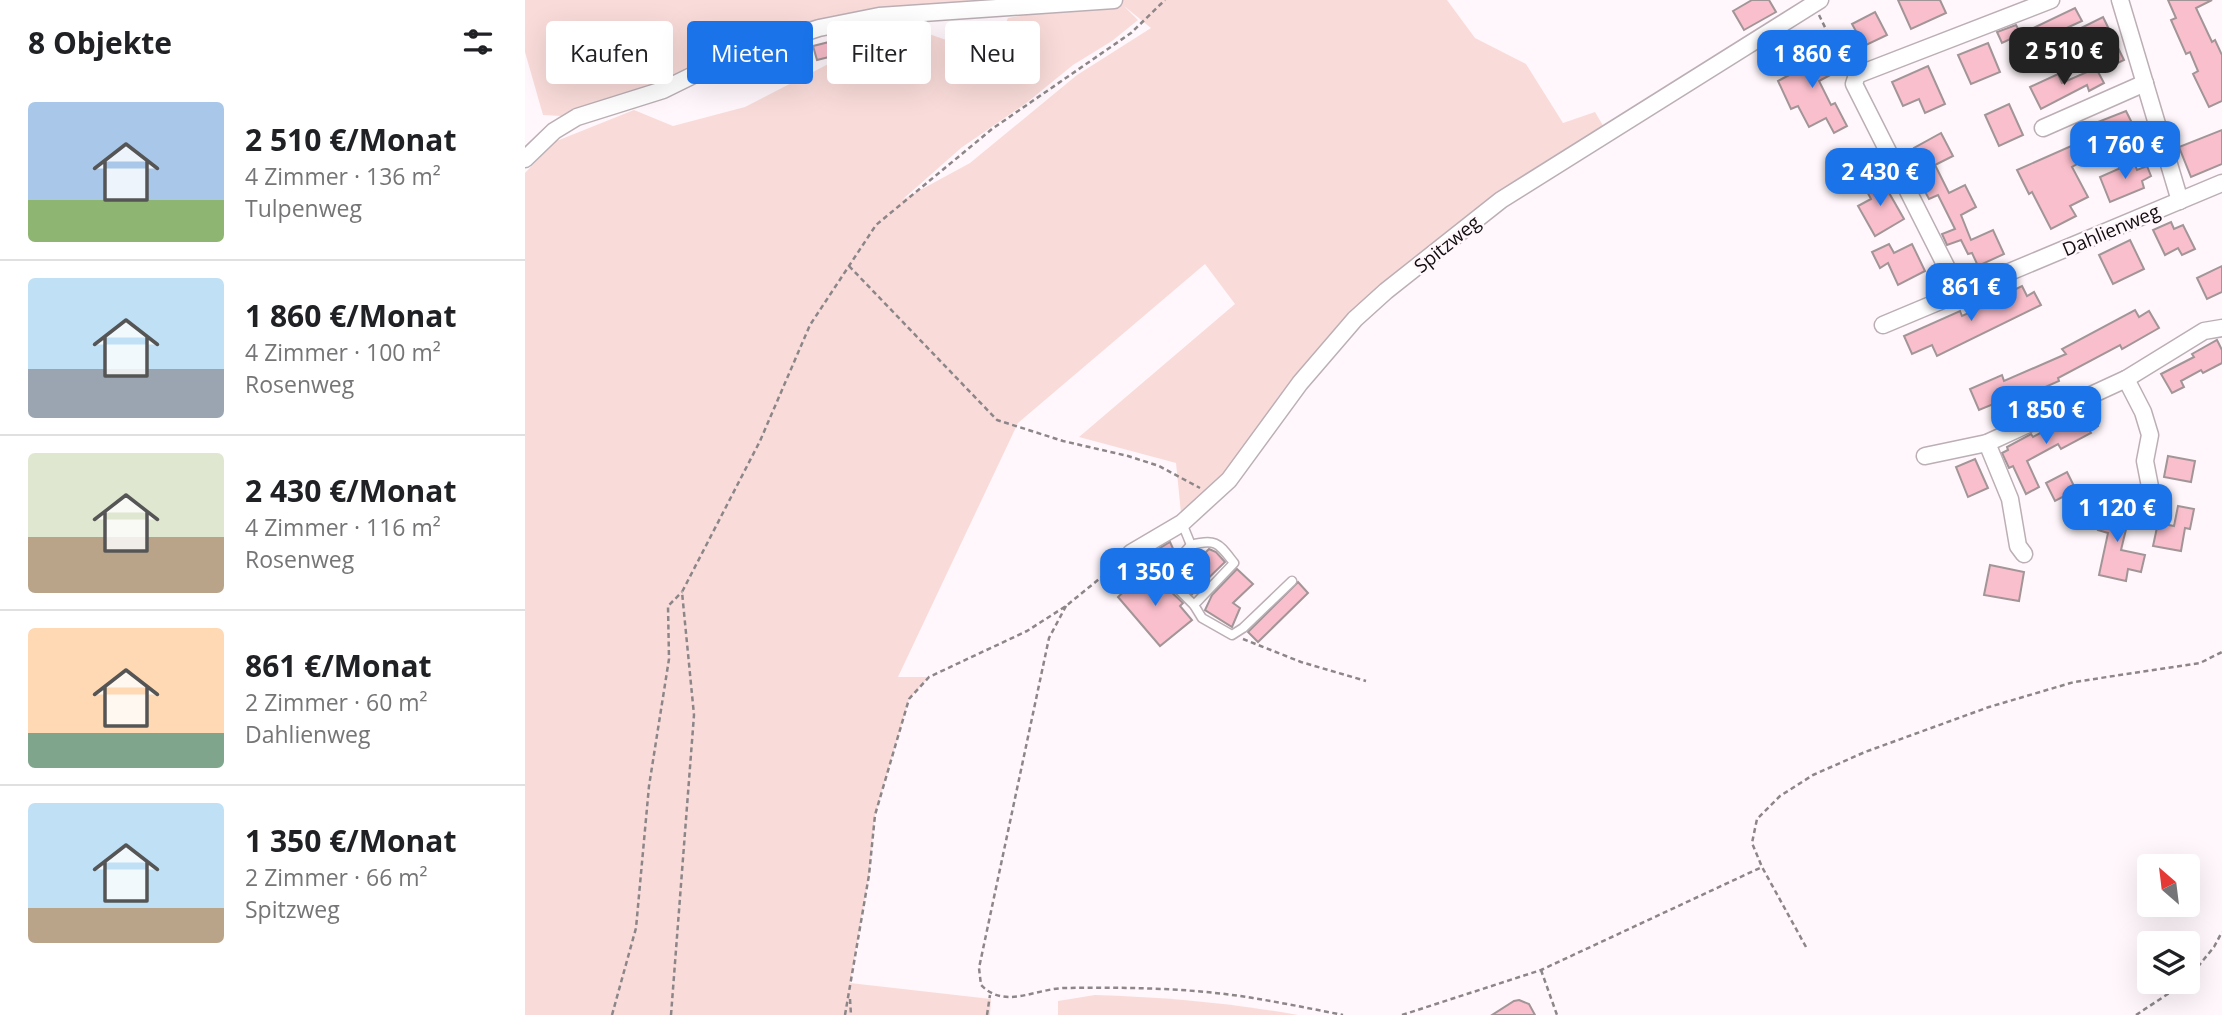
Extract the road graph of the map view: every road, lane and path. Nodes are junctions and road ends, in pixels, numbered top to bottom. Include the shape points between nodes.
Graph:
1 (1114, 0) edge
2 (1165, 0) edge
3 (2051, 0) edge
4 (2120, 0) edge
5 (1817, 2) edge
6 (2145, 83) junction
7 (1854, 84) junction
8 (2043, 128) dead end
9 (525, 159) edge
10 (2222, 183) edge
11 (2180, 201) junction
12 (849, 266) junction
13 (1960, 294) junction
14 (1883, 325) dead end
15 (2222, 328) edge
16 (2126, 379) junction
17 (1987, 443) junction
18 (1925, 456) dead end
19 (1212, 495) junction
20 (2152, 497) dead end
21 (1182, 523) junction
22 (1191, 545) junction
23 (1131, 553) joint
24 (2024, 554) dead end
25 (1292, 581) dead end
26 (682, 592) junction
27 (1194, 605) junction
28 (1066, 606) junction
29 (1232, 635) junction
30 (2222, 652) edge
31 (1366, 681) dead end
32 (1762, 867) junction
33 (2222, 932) edge
34 (1806, 947) dead end
35 (2200, 965) edge
36 (1541, 970) junction
37 (849, 992) junction
38 (2168, 994) edge
39 (990, 995) junction
40 (612, 1015) edge
41 (671, 1015) edge
42 (845, 1015) edge
43 (851, 1015) edge
44 (987, 1015) edge
45 (1343, 1015) edge
46 (1402, 1015) edge
47 (1557, 1015) edge
48 (2136, 1015) edge

1 - 9 street via 880,16 819,28 730,57 663,90 577,117 554,131
2 - 12 path via 1131,33 992,129 876,225
3 - 7 street via 1857,75
4 - 6 street
5 - 7 path
5 - 19 street, Spitzweg via 1501,200 1387,291 1355,319 1309,372 1229,480
6 - 8 street
6 - 11 street
7 - 13 street
10 - 11 street, Dahlienweg
11 - 13 street, Dahlienweg
12 - 19 path via 997,420 1159,466
12 - 26 path via 810,325 760,441
13 - 14 street, Dahlienweg
15 - 16 street via 2204,331
16 - 17 street
16 - 20 street via 2151,435 2145,461
17 - 18 street
17 - 24 street via 2010,499 2018,547
19 - 21 street, Spitzweg
21 - 22 lane
21 - 23 street, Spitzweg
22 - 27 lane via 1164,575
22 - 27 lane via 1219,544 1234,563
23 - 28 path
25 - 29 lane
26 - 40 path via 668,606 669,659 649,786 636,928
26 - 41 path via 694,715
27 - 29 lane via 1202,618
28 - 37 path via 1027,631 929,677 909,699 875,815
28 - 39 path via 1049,638 979,968 981,985
29 - 31 path
30 - 32 path via 2200,663 2074,682 1989,707 1813,775 1757,818 1752,843
32 - 34 path
32 - 36 path
33 - 35 path
36 - 46 path
36 - 47 path
37 - 42 path
37 - 43 path
38 - 48 path
39 - 44 path
39 - 45 path via 1003,998 1062,988 1148,988 1251,998

